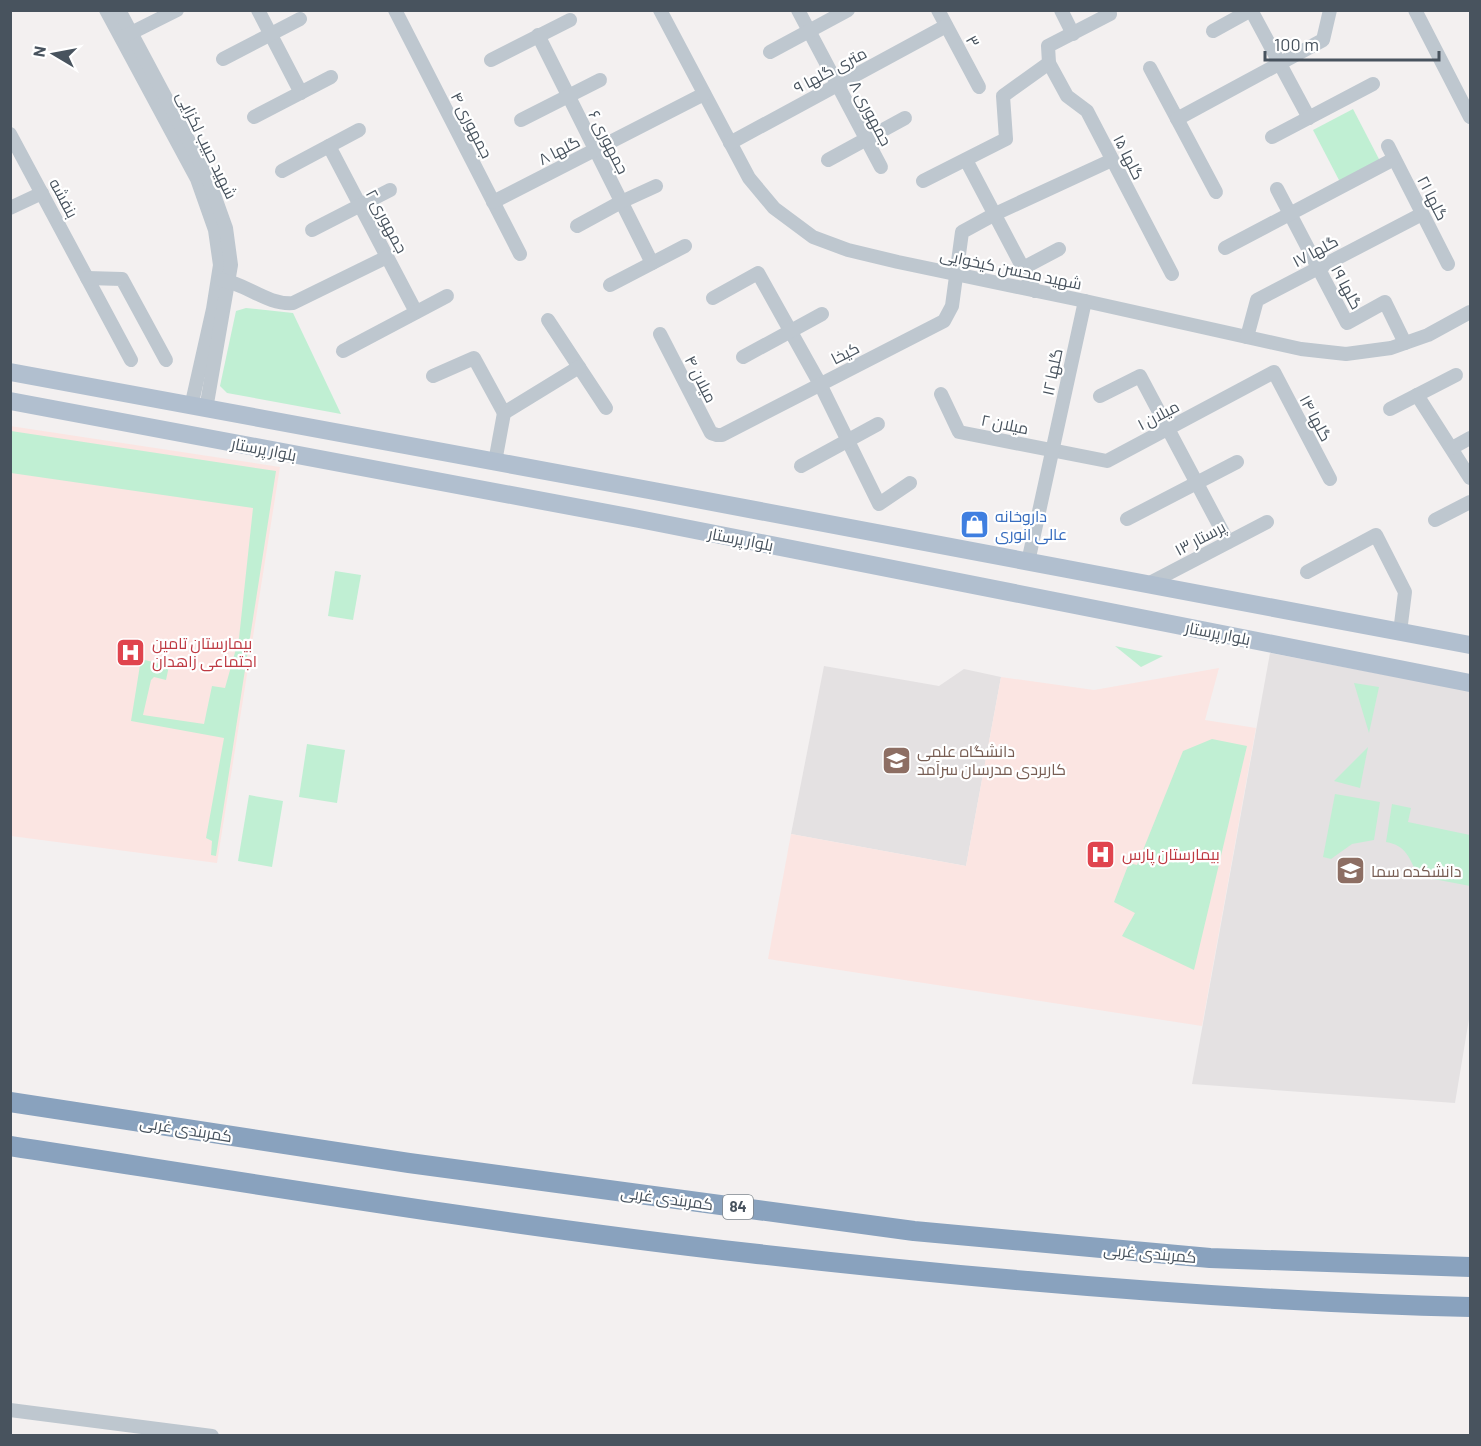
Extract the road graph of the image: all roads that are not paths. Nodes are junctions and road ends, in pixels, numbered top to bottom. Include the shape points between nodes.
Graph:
1 (106, 10) edge
2 (119, 10) edge
3 (177, 10) edge
4 (258, 10) edge
5 (395, 10) edge
6 (660, 10) edge
7 (798, 10) edge
8 (848, 10) edge
9 (938, 10) edge
10 (1061, 10) edge
11 (1330, 10) edge
12 (1415, 10) edge
13 (1251, 11) edge
14 (1110, 14) dead end
15 (300, 19) dead end
16 (570, 20) dead end
17 (946, 26) junction
18 (1213, 31) dead end
19 (809, 32) junction
20 (130, 33) junction
21 (270, 34) junction
22 (1073, 34) junction
23 (538, 35) junction
24 (770, 52) dead end
25 (223, 59) dead end
26 (491, 60) dead end
27 (1049, 63) junction
28 (1280, 64) junction
29 (1150, 68) dead end
30 (331, 77) dead end
31 (600, 80) dead end
32 (1373, 84) dead end
33 (837, 85) junction
34 (979, 87) dead end
35 (300, 93) junction
36 (704, 94) junction
37 (567, 95) junction
38 (254, 117) dead end
39 (1470, 117) edge
40 (905, 118) dead end
41 (1309, 118) junction
42 (1177, 119) junction
43 (521, 120) dead end
44 (359, 130) dead end
45 (10, 134) edge
46 (1272, 137) dead end
47 (866, 139) junction
48 (730, 143) junction
49 (329, 146) junction
50 (1388, 146) dead end
51 (594, 150) junction
52 (966, 159) junction
53 (1394, 159) junction
54 (828, 160) dead end
55 (1112, 160) junction
56 (880, 167) dead end
57 (282, 171) dead end
58 (923, 181) dead end
59 (656, 186) dead end
60 (1277, 189) dead end
61 (390, 190) dead end
62 (1216, 192) dead end
63 (42, 193) junction
64 (493, 202) junction
65 (621, 202) junction
66 (360, 205) junction
67 (10, 208) edge
68 (995, 214) junction
69 (1290, 214) junction
70 (1422, 214) junction
71 (577, 226) dead end
72 (312, 230) dead end
73 (685, 246) dead end
74 (1225, 248) dead end
75 (1059, 249) dead end
76 (520, 254) dead end
77 (387, 257) junction
78 (652, 262) junction
79 (1448, 264) dead end
80 (1023, 268) junction
81 (1318, 268) junction
82 (1172, 274) dead end
83 (957, 275) junction
84 (87, 278) junction
85 (229, 282) junction
86 (610, 285) dead end
87 (1035, 291) junction
88 (447, 296) dead end
89 (713, 298) dead end
90 (1085, 301) junction
91 (416, 312) junction
92 (1470, 312) edge
93 (822, 314) dead end
94 (548, 320) dead end
95 (791, 331) junction
96 (660, 334) dead end
97 (1247, 337) junction
98 (1405, 343) junction
99 (343, 351) dead end
100 (743, 357) dead end
101 (131, 360) dead end
102 (166, 360) dead end
103 (579, 368) junction
104 (10, 372) edge
105 (1274, 372) joint
106 (1456, 375) dead end
107 (433, 376) dead end
108 (820, 384) junction
109 (940, 394) dead end
110 (1417, 395) junction
111 (1100, 396) dead end
112 (10, 401) edge
113 (198, 408) junction
114 (606, 408) dead end
115 (1390, 410) dead end
116 (504, 413) junction
117 (878, 424) dead end
118 (1168, 428) junction
119 (717, 435) joint
120 (1470, 438) edge
121 (847, 441) junction
122 (1452, 448) junction
123 (1052, 450) junction
124 (495, 462) junction
125 (1237, 462) dead end
126 (801, 466) dead end
127 (1470, 478) edge
128 (1330, 479) dead end
129 (910, 483) dead end
130 (1197, 483) junction
131 (1470, 502) edge
132 (1127, 519) dead end
133 (1436, 520) dead end
134 (1267, 522) dead end
135 (1228, 542) junction
136 (967, 551) junction
137 (1028, 562) junction
138 (1306, 572) dead end
139 (962, 583) junction
140 (1148, 584) junction
141 (1400, 632) junction
142 (1470, 645) edge
143 (1470, 683) edge
144 (10, 1102) edge
145 (10, 1146) edge
146 (1470, 1267) edge
147 (1470, 1307) edge
148 (10, 1410) edge
149 (212, 1436) edge

1 - 20 street, شهید حبیب لکزایی
2 - 20 street, شهید حبیب لکزایی
3 - 20 street
4 - 21 street
5 - 64 street, جمهوری ۴
6 - 36 street, شهید محسن کیخوایی
7 - 19 street, جمهوری ۸
8 - 19 street
9 - 17 street, ۳
10 - 22 street
11 - 28 street via 1323,40
12 - 39 street
13 - 18 street
13 - 28 street
14 - 22 street
15 - 21 street
16 - 23 street
17 - 33 street, ۹ متری گلها
17 - 34 street, ۳
19 - 24 street
19 - 33 street, جمهوری ۸
20 - 85 street, شهید حبیب لکزایی via 218,201 229,246
21 - 25 street
21 - 35 street
22 - 27 street via 1048,46
23 - 26 street
23 - 37 street, جمهوری ۶
27 - 52 street via 1003,96 1006,139
27 - 55 street, گلها ۱۵ via 1067,96 1087,111
28 - 41 street
28 - 42 street
29 - 42 street
30 - 35 street
31 - 37 street
32 - 41 street
33 - 47 street, جمهوری ۸
33 - 48 street, ۹ متری گلها
35 - 38 street
36 - 48 street, شهید محسن کیخوایی
36 - 51 street, گلها ۸
37 - 43 street
37 - 51 street, جمهوری ۶
40 - 47 street
41 - 46 street
42 - 62 street
44 - 49 street
45 - 63 street, بنفشه
47 - 54 street
47 - 56 street, جمهوری ۸
48 - 83 street, شهید محسن کیخوایی via 749,178 774,208 813,237 848,250
49 - 57 street
49 - 66 street, جمهوری ۲
50 - 53 street, گلها ۲۱
51 - 64 street, گلها ۸
51 - 65 street, جمهوری ۶
52 - 58 street
52 - 68 street
53 - 69 street
53 - 70 street, گلها ۲۱
55 - 68 street
55 - 82 street, گلها ۱۵
59 - 65 street
60 - 69 street, گلها ۱۹
61 - 66 street
63 - 67 street
63 - 84 street, بنفشه
64 - 76 street, جمهوری ۴
65 - 71 street
65 - 78 street, جمهوری ۶
66 - 72 street
66 - 77 street, جمهوری ۲
68 - 80 street
68 - 83 street, کیخا via 962,232
69 - 74 street
69 - 81 street, گلها ۱۹
70 - 79 street, گلها ۲۱
70 - 81 street, گلها ۱۷
73 - 78 street
75 - 80 street
77 - 85 street via 293,303 278,303
77 - 91 street, جمهوری ۲
78 - 86 street
80 - 87 street
81 - 97 street, گلها ۱۷ via 1257,300
81 - 98 street, گلها ۱۹ via 1347,322 1385,302
83 - 87 street, شهید محسن کیخوایی
83 - 108 street, کیخا via 952,306 944,321
84 - 101 street, بنفشه
84 - 102 street via 122,279
85 - 113 street, شهید حبیب لکزایی
87 - 90 street, شهید محسن کیخوایی
88 - 91 street
89 - 95 street via 758,273
90 - 97 street, شهید محسن کیخوایی
90 - 123 street, گلها ۱۲
91 - 99 street
92 - 98 street, شهید محسن کیخوایی
93 - 95 street
94 - 103 street
95 - 100 street
95 - 108 street
96 - 119 street, میلان ۴ via 711,433
97 - 98 street, شهید محسن کیخوایی via 1301,350 1346,354
103 - 114 street
103 - 116 street
104 - 113 main road, بلوار پرستار
105 - 118 street, میلان ۱
105 - 128 street, گلها ۱۴
106 - 110 street
107 - 116 street via 474,357
108 - 119 street, کیخا
108 - 121 street
109 - 123 street, میلان ۲ via 959,432
110 - 115 street
110 - 122 street
111 - 118 street via 1140,376
112 - 139 main road, بلوار پرستار
113 - 124 main road, بلوار پرستار
116 - 124 street
117 - 121 street
118 - 123 street, میلان ۱ via 1107,461
118 - 130 street
120 - 122 street
121 - 126 street
121 - 129 street via 879,504
122 - 127 street
123 - 137 street, گلها ۱۲
124 - 136 main road, بلوار پرستار
125 - 130 street
130 - 132 street
130 - 135 street
131 - 133 street
134 - 135 street, پرستار ۱۳
135 - 140 street, پرستار ۱۳
136 - 137 main road, بلوار پرستار
136 - 139 main road
137 - 140 main road, بلوار پرستار
138 - 141 street via 1376,535 1405,592
139 - 143 main road, بلوار پرستار
140 - 141 main road, بلوار پرستار
141 - 142 main road, بلوار پرستار
144 - 146 highway, کمربندی غربی / 84 via 409,1163 914,1231 1210,1258
145 - 147 highway via 496,1220 746,1253 1070,1284
148 - 149 street

